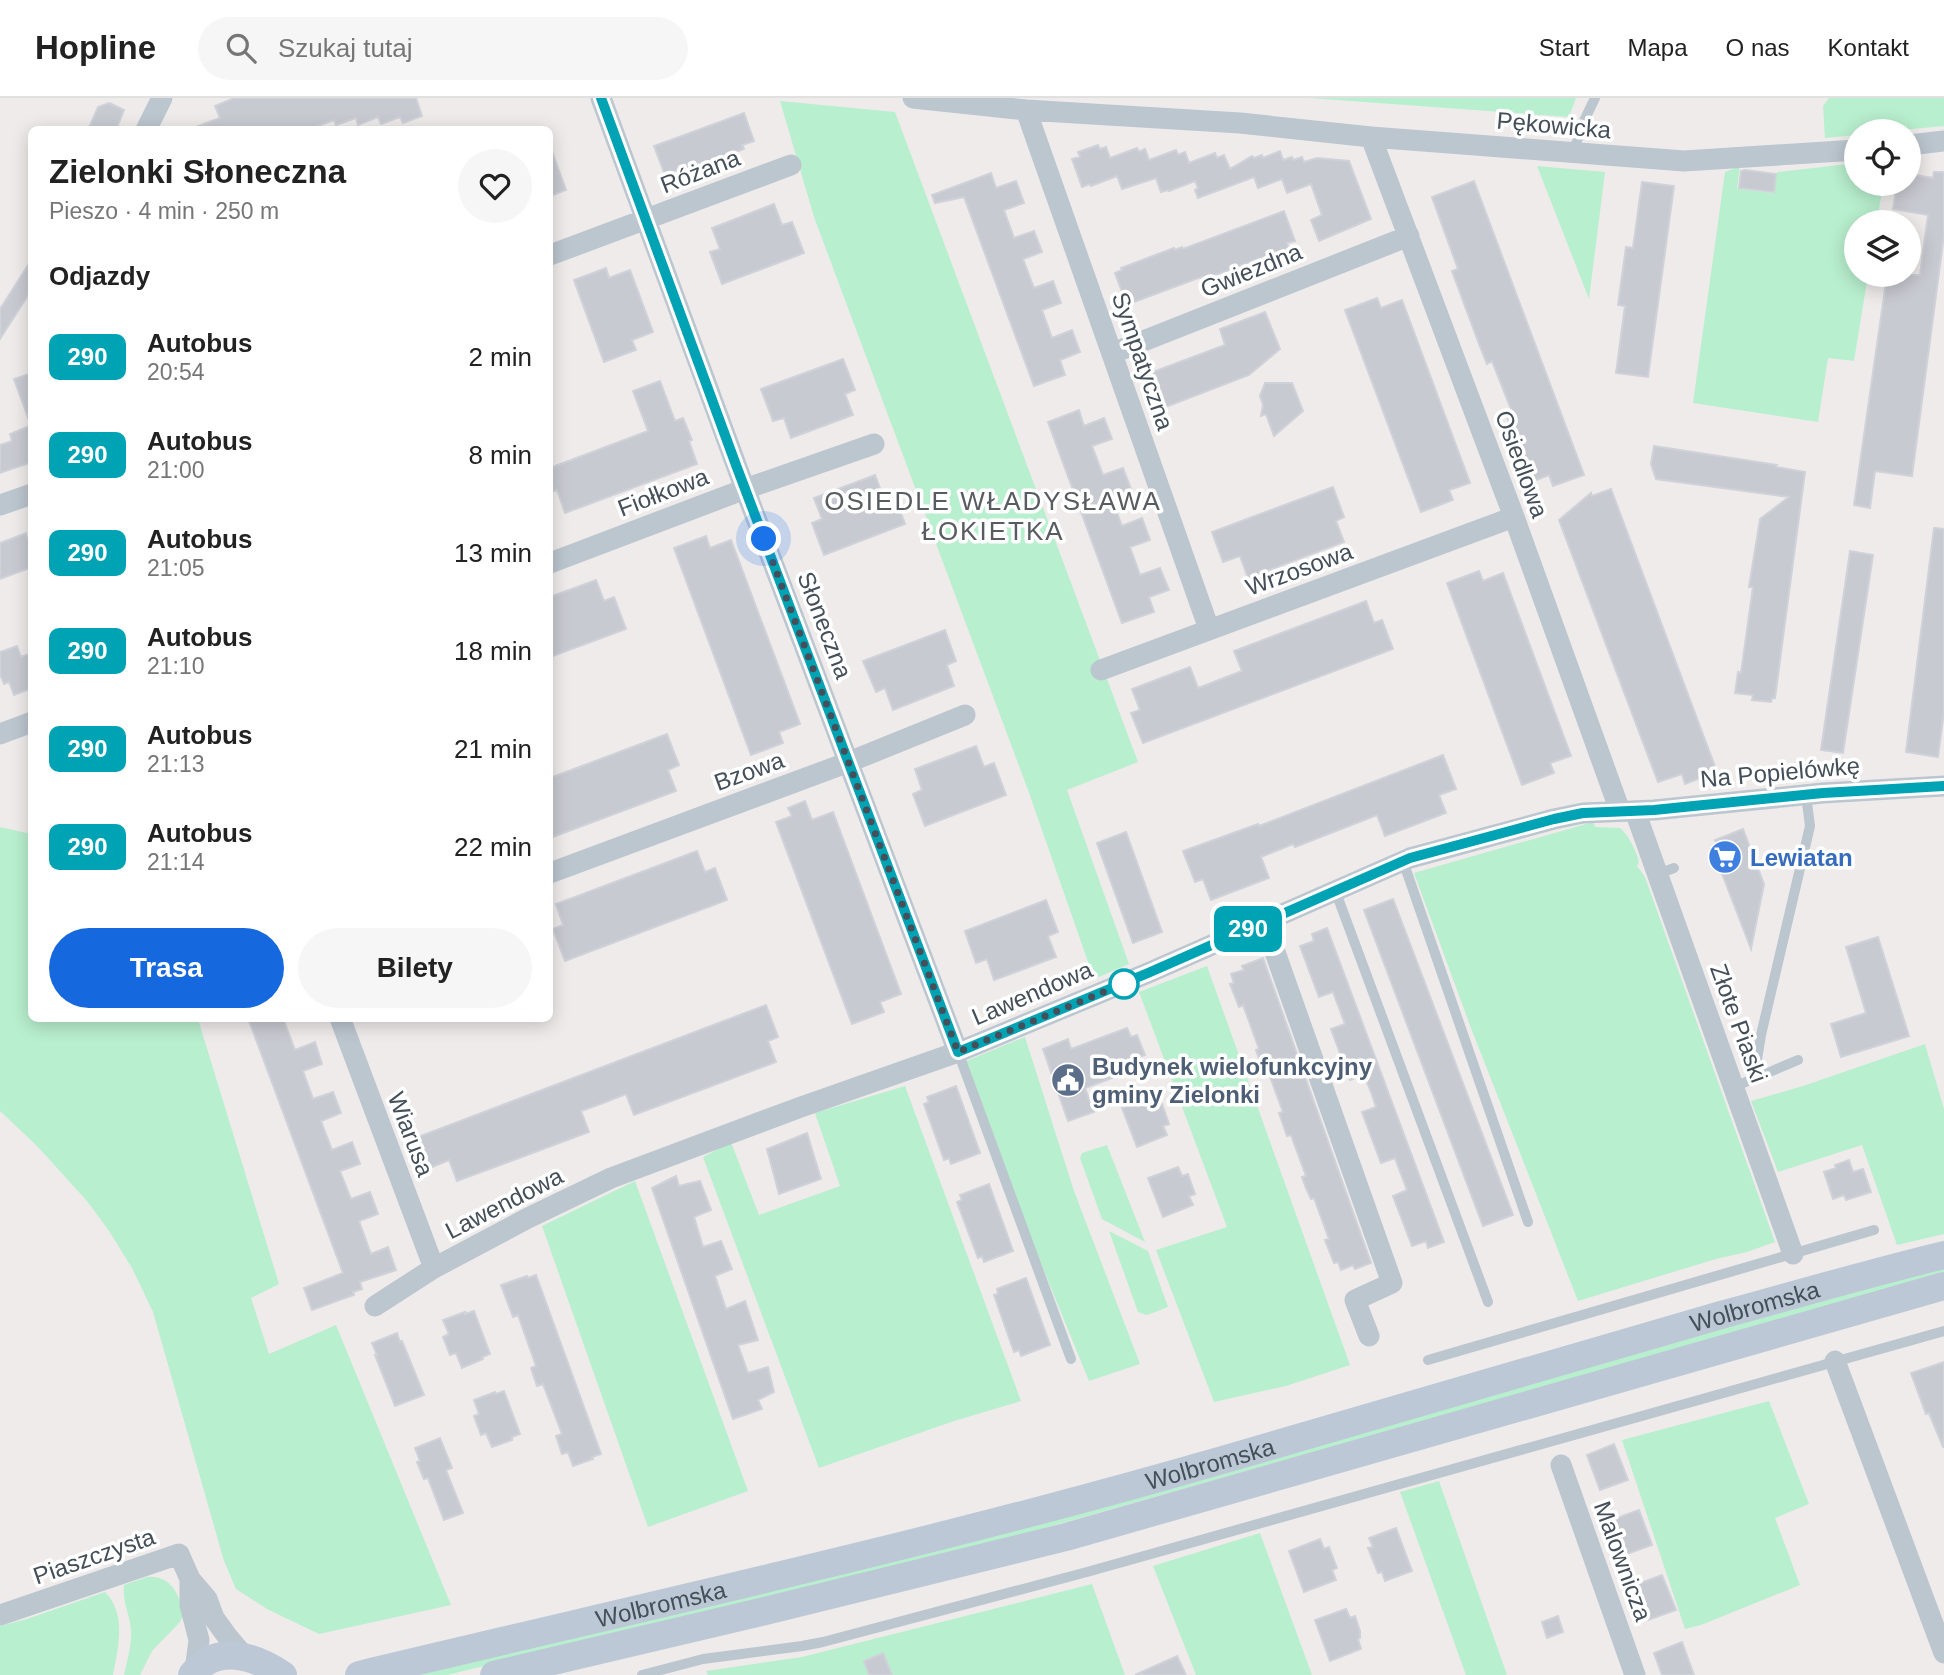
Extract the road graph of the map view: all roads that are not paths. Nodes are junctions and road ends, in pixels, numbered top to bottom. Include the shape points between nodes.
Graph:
1 (162, 98) edge
2 (601, 98) edge
3 (913, 98) edge
4 (1595, 98) edge
5 (1026, 110) junction
6 (148, 126) edge
7 (1371, 137) junction
8 (1944, 141) edge
9 (1921, 144) edge
10 (1844, 151) edge
11 (1573, 153) junction
12 (791, 165) dead end
13 (645, 220) junction
14 (1409, 236) junction
15 (553, 254) edge
16 (1113, 353) junction
17 (874, 444) dead end
18 (745, 489) junction
19 (28, 495) edge
20 (0, 505) edge
21 (1514, 517) junction
22 (553, 562) edge
23 (1209, 629) junction
24 (1101, 670) dead end
25 (965, 715) dead end
26 (28, 724) edge
27 (0, 734) edge
28 (849, 762) junction
29 (1944, 786) edge
30 (1806, 795) junction
31 (1628, 811) junction
32 (1403, 861) junction
33 (553, 872) edge
34 (1335, 890) junction
35 (1264, 921) junction
36 (342, 1022) edge
37 (958, 1052) junction
38 (1798, 1060) dead end
39 (1755, 1078) junction
40 (1734, 1087) junction
41 (1528, 1222) dead end
42 (1874, 1230) dead end
43 (1793, 1254) junction
44 (1944, 1255) edge
45 (434, 1268) junction
46 (1944, 1286) edge
47 (1488, 1302) dead end
48 (376, 1306) dead end
49 (1944, 1331) edge
50 (1369, 1336) dead end
51 (1071, 1359) dead end
52 (1428, 1360) dead end
53 (1835, 1361) junction
54 (1561, 1465) dead end
55 (190, 1579) junction
56 (0, 1615) edge
57 (1944, 1653) edge
58 (245, 1657) junction
59 (194, 1673) edge
60 (283, 1675) edge
61 (359, 1675) edge
62 (494, 1675) edge
63 (642, 1675) edge
64 (1635, 1675) edge

1 - 6 street
2 - 13 street, Słoneczna
3 - 5 street, Pękowicka
4 - 11 lane
5 - 7 street, Pękowicka via 1240,123
5 - 16 street, Sympatyczna
7 - 11 street, Pękowicka
7 - 14 street, Osiedlowa
8 - 9 street
10 - 11 street, Pękowicka via 1684,161
12 - 13 street, Różana
13 - 15 street, Różana
13 - 18 street, Słoneczna
14 - 16 street, Gwiezdna
14 - 21 street, Osiedlowa
16 - 23 street, Sympatyczna
17 - 18 street, Fiołkowa
18 - 22 street, Fiołkowa
18 - 28 street, Słoneczna
19 - 20 street
21 - 23 street, Wrzosowa
21 - 31 street, Osiedlowa
23 - 24 street, Wrzosowa
25 - 28 street, Bzowa
26 - 27 street
28 - 33 street, Bzowa
28 - 37 street, Słoneczna
29 - 30 street, Na Popielówkę
30 - 31 street, Na Popielówkę
30 - 39 lane via 1810,826
31 - 32 street, Lawendowa via 1554,819
31 - 40 street, Złote Piaski via 1666,871
32 - 34 street, Lawendowa
32 - 41 lane
34 - 35 street, Lawendowa
34 - 47 lane
35 - 37 street, Lawendowa
35 - 50 street via 1392,1283 1355,1300
36 - 45 street, Wiarusa
37 - 45 street, Lawendowa via 611,1178
37 - 51 lane
38 - 39 lane
39 - 40 lane
40 - 43 street, Złote Piaski
42 - 43 lane
43 - 52 lane
44 - 61 main road, Wolbromska via 1131,1486
45 - 48 street
46 - 62 main road, Wolbromska via 1066,1536
49 - 53 lane
53 - 57 street
53 - 63 lane via 863,1631 802,1646 703,1659
54 - 64 street, Malownicza
55 - 56 street, Piaszczysta via 179,1554
55 - 58 street, Piaszczysta
55 - 59 street via 190,1605 199,1640
58 - 59 main road via 220,1656
58 - 60 main road

